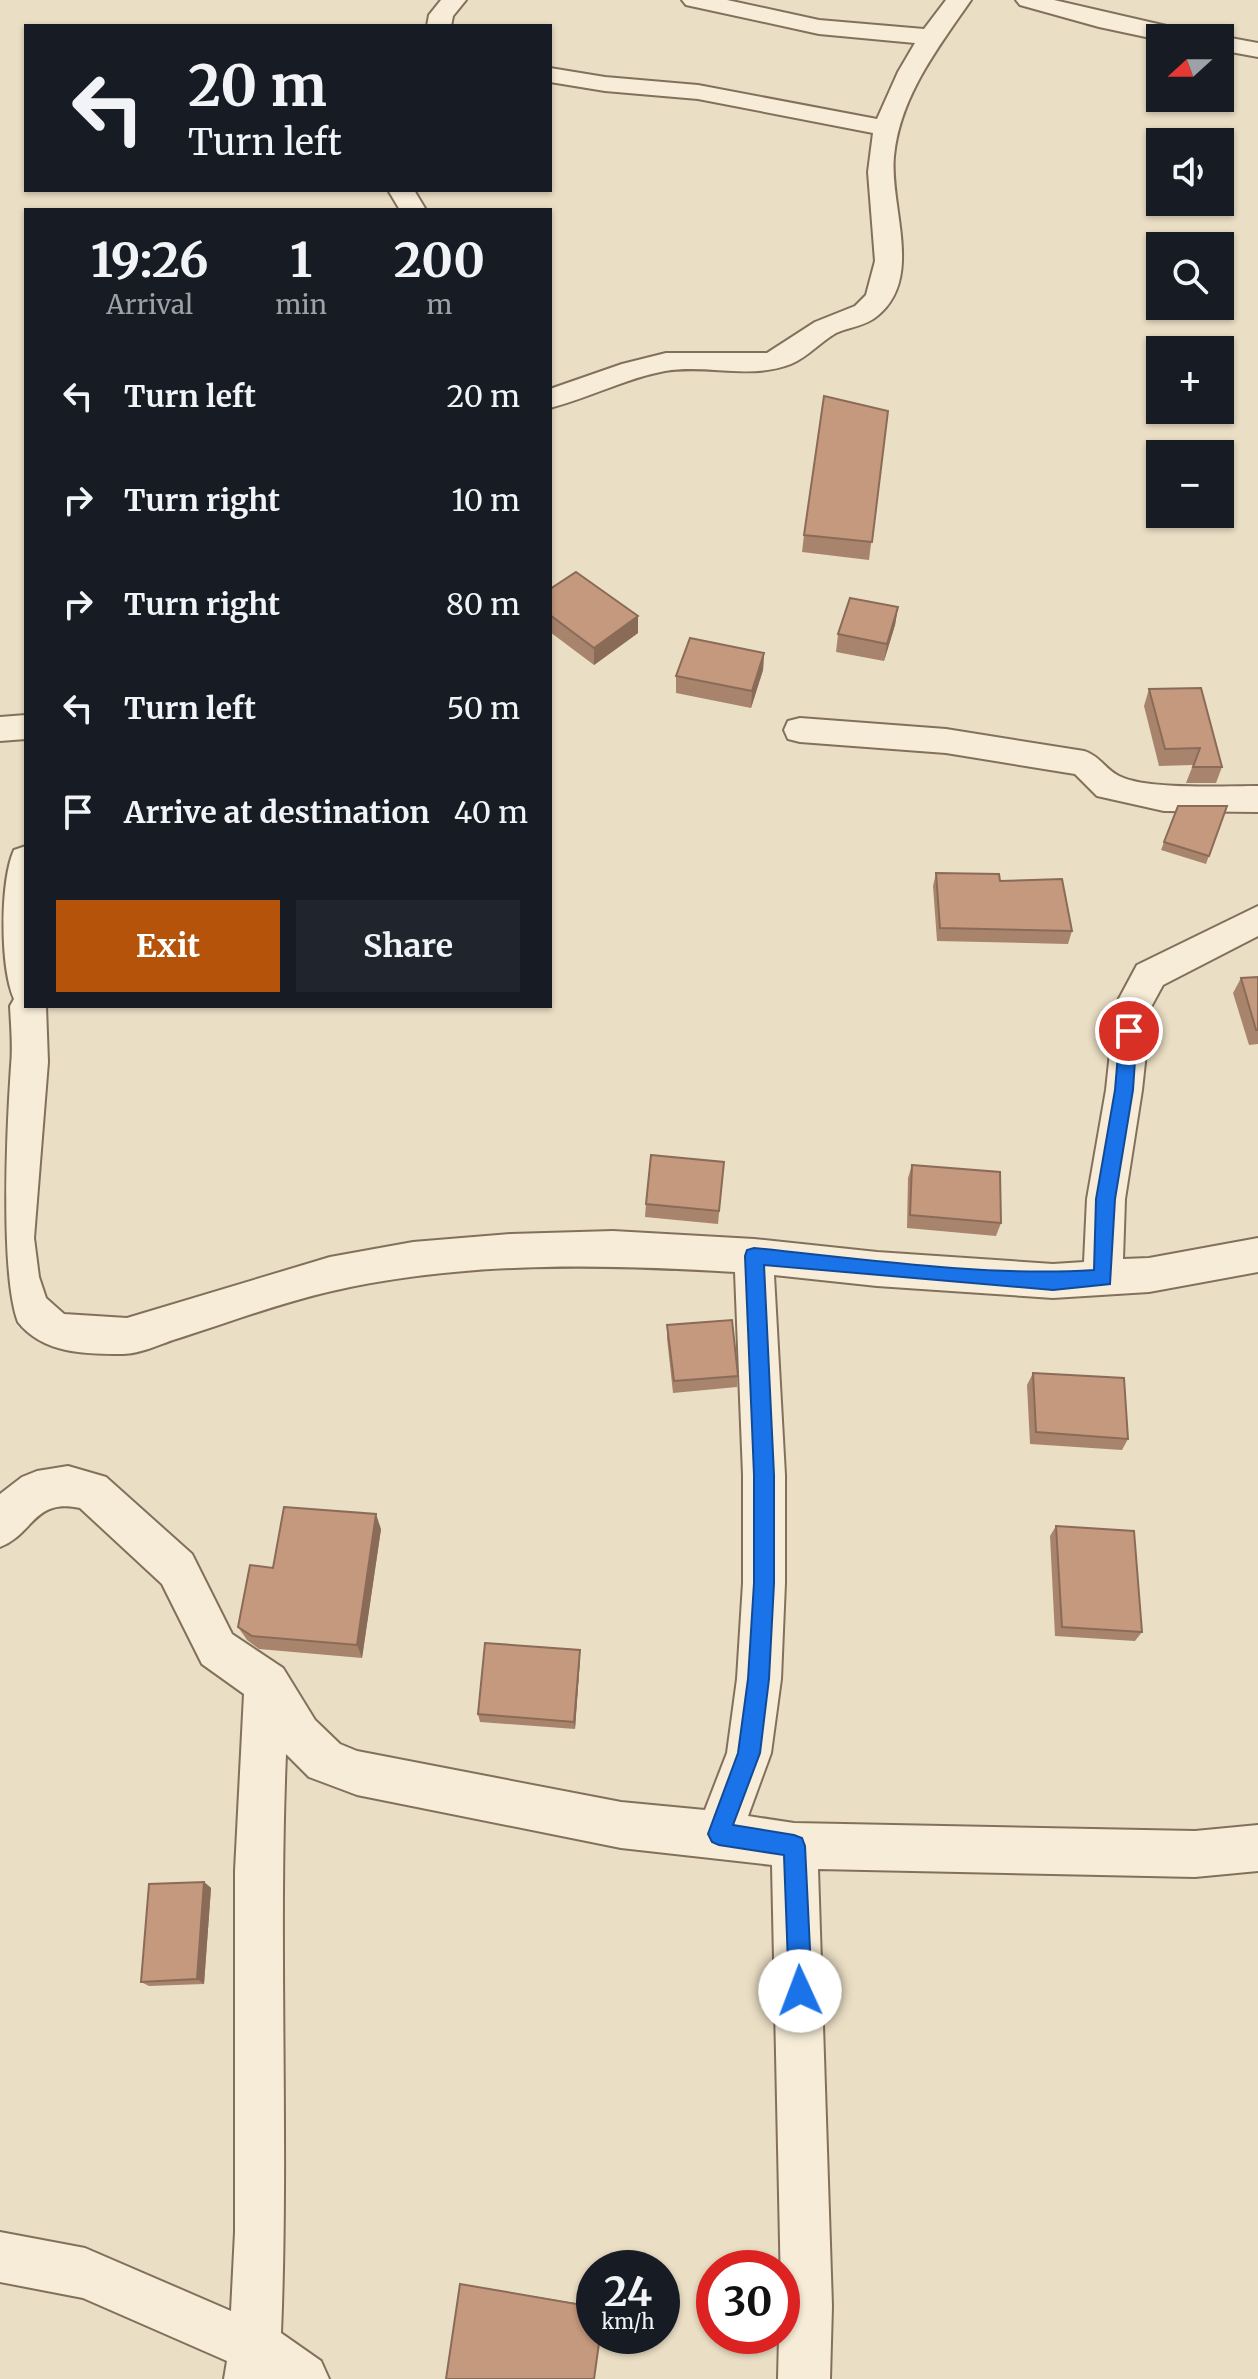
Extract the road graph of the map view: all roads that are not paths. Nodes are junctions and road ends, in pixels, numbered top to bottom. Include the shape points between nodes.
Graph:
1 (454, 0) edge
2 (694, 0) edge
3 (959, 0) edge
4 (1028, 0) edge
5 (439, 24) edge
6 (1146, 30) edge
7 (929, 37) junction
8 (1234, 46) edge
9 (1258, 50) edge
10 (552, 75) edge
11 (887, 128) junction
12 (552, 398) edge
13 (24, 727) edge
14 (0, 729) edge
15 (800, 730) dead end
16 (1258, 799) edge
17 (24, 871) edge
18 (1258, 920) edge
19 (24, 974) edge
20 (28, 1008) edge
21 (1258, 1255) edge
22 (754, 1256) junction
23 (9, 1274) edge
24 (1103, 1278) junction
25 (0, 1527) edge
26 (267, 1683) junction
27 (719, 1834) junction
28 (794, 1846) junction
29 (1258, 1848) edge
30 (0, 2257) edge
31 (252, 2364) edge
32 (303, 2379) edge
33 (804, 2379) edge

1 - 5 street
2 - 7 street via 819,27
3 - 7 street
4 - 6 street
7 - 11 street
8 - 9 street
10 - 11 street via 698,92
11 - 12 street via 881,184 888,269 876,302 865,312 828,326 781,358 753,364 685,359 649,365
13 - 14 street
15 - 16 street via 946,741 1084,763 1109,787 1164,798
17 - 19 street via 19,901
18 - 24 street via 1150,975 1133,1006 1106,1199
20 - 23 street via 30,1062
21 - 24 street
22 - 23 street via 613,1248 413,1259 330,1274 127,1336 55,1331 31,1309
22 - 24 street via 1053,1281
22 - 27 street via 764,1475 760,1663 749,1753
25 - 26 street via 37,1491 68,1486 91,1491 177,1569 217,1649
26 - 27 street via 299,1736 325,1761 357,1773 621,1825
26 - 31 street via 258,1871 260,2232
27 - 28 street
28 - 29 street via 1195,1854
28 - 33 street
30 - 31 street via 85,2273
31 - 32 street via 272,2355

